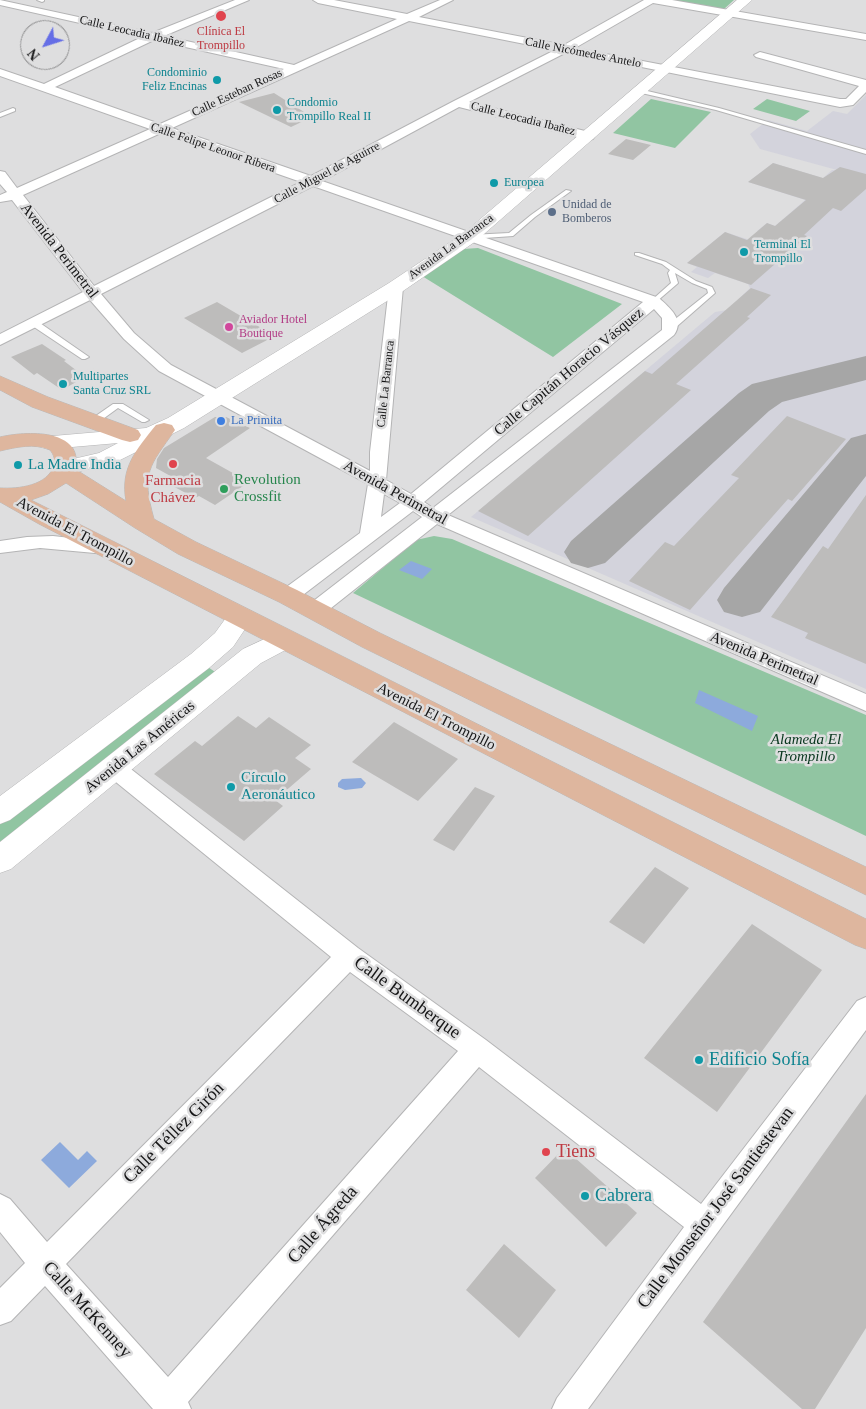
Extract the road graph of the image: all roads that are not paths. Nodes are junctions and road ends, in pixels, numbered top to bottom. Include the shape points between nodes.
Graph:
1 (42, 0) edge
2 (244, 0) edge
3 (318, 0) edge
4 (448, 0) edge
5 (653, 0) edge
6 (745, 0) edge
7 (0, 2) edge
8 (25, 8) junction
9 (730, 13) junction
10 (8, 16) dead end
11 (408, 18) junction
12 (77, 19) junction
13 (70, 25) edge
14 (153, 36) junction
15 (866, 37) edge
16 (564, 49) junction
17 (760, 56) dead end
18 (294, 68) junction
19 (665, 69) junction
20 (0, 72) edge
21 (866, 85) edge
22 (46, 87) junction
23 (639, 91) junction
24 (458, 103) junction
25 (13, 110) dead end
26 (0, 115) edge
27 (159, 129) junction
28 (589, 136) junction
29 (866, 152) edge
30 (0, 175) edge
31 (310, 182) junction
32 (568, 191) dead end
33 (7, 197) edge
34 (470, 236) junction
35 (637, 254) dead end
36 (674, 270) junction
37 (396, 287) junction
38 (92, 294) junction
39 (654, 301) junction
40 (34, 323) junction
41 (672, 326) junction
42 (0, 340) edge
43 (85, 357) dead end
44 (0, 382) edge
45 (217, 397) junction
46 (0, 425) edge
47 (148, 430) junction
48 (46, 441) junction
49 (10, 442) edge
50 (64, 469) junction
51 (377, 482) junction
52 (3, 496) edge
53 (412, 502) junction
54 (434, 516) junction
55 (142, 523) junction
56 (369, 535) junction
57 (0, 547) edge
58 (106, 548) junction
59 (288, 596) junction
60 (314, 611) junction
61 (240, 617) junction
62 (284, 639) junction
63 (200, 661) junction
64 (224, 679) junction
65 (866, 703) edge
66 (114, 768) junction
67 (0, 812) edge
68 (0, 860) edge
69 (866, 882) edge
70 (866, 935) edge
71 (349, 956) junction
72 (866, 1009) edge
73 (477, 1050) junction
74 (0, 1209) edge
75 (704, 1224) junction
76 (45, 1263) junction
77 (0, 1310) edge
78 (172, 1405) edge
79 (568, 1409) edge

1 - 8 street
2 - 14 street
3 - 11 street, Calle Nicómedes Antelo
4 - 11 street, Calle Esteban Rosas
5 - 9 street
5 - 16 street, Calle Miguel de Aguirre
6 - 9 street, Avenida La Barranca
7 - 8 street, Calle Leocadia Ibañez
8 - 10 street
8 - 12 street, Calle Leocadia Ibañez
9 - 15 street
9 - 19 street, Avenida La Barranca
11 - 16 street, Calle Nicómedes Antelo
11 - 18 street, Calle Esteban Rosas
12 - 13 street
12 - 14 street, Calle Leocadia Ibañez
14 - 18 street, Calle Leocadia Ibañez
14 - 22 street
16 - 19 street, Calle Nicómedes Antelo
16 - 24 street, Calle Miguel de Aguirre
17 - 21 street
18 - 27 street, Calle Esteban Rosas
19 - 21 street, Calle Nicómedes Antelo via 840,103 847,103
19 - 23 street, Avenida La Barranca
20 - 22 street, Calle Felipe Leonor Ribera
22 - 27 street, Calle Felipe Leonor Ribera
23 - 28 street, Avenida La Barranca
23 - 29 lane via 717,109
24 - 28 street, Calle Leocadia Ibañez
24 - 31 street, Calle Miguel de Aguirre
25 - 26 lane
27 - 31 street, Calle Felipe Leonor Ribera
27 - 33 street, Calle Esteban Rosas
28 - 34 street, Avenida La Barranca
30 - 33 street, Avenida Perimetral
31 - 34 street, Calle Felipe Leonor Ribera
31 - 38 street, Calle Miguel de Aguirre
32 - 34 lane via 511,235
33 - 38 street, Avenida Perimetral
34 - 37 street, Avenida La Barranca
34 - 39 street, Calle Felipe Leonor Ribera
35 - 36 lane
36 - 39 lane via 671,273 674,283
36 - 41 lane via 710,288 712,294
37 - 45 street, Avenida La Barranca
37 - 51 street, Calle La Barranca
38 - 40 street, Calle Miguel de Aguirre
38 - 45 street, Avenida Perimetral via 129,336 165,368
39 - 41 street, Calle Capitán Horacio Vásquez via 671,318
39 - 53 street, Calle Capitán Horacio Vásquez
40 - 42 street, Calle Miguel de Aguirre
40 - 43 lane
41 - 54 street, Calle Capitán Horacio Vásquez via 669,332
44 - 47 main road via 40,402 93,422
44 - 48 main road via 27,410
45 - 47 street, Avenida La Barranca
45 - 51 street, Avenida Perimetral
46 - 49 main road
47 - 48 street, Avenida La Barranca
47 - 50 street, Avenida La Barranca via 106,458
47 - 55 main road via 144,457 134,477 134,494
48 - 49 main road
48 - 50 main road via 64,453
50 - 52 main road via 41,489
50 - 55 main road
51 - 53 street, Avenida Perimetral
51 - 56 street, Calle La Barranca
52 - 58 main road, Avenida El Trompillo
53 - 54 street, Avenida Perimetral
53 - 56 street, Calle Capitán Horacio Vásquez
54 - 60 street, Calle Capitán Horacio Vásquez
54 - 65 street, Avenida Perimetral
55 - 59 main road
56 - 59 street, Calle Capitán Horacio Vásquez
57 - 58 street via 34,541
58 - 61 main road, Avenida El Trompillo
59 - 60 main road
60 - 69 main road
61 - 62 main road, Avenida El Trompillo
61 - 63 street, Avenida Las Américas via 224,640
62 - 64 street, Avenida Las Américas via 252,656
62 - 70 main road, Avenida El Trompillo
63 - 64 street via 208,658 223,662 227,667
63 - 67 street, Avenida Las Américas
64 - 66 street, Avenida Las Américas
66 - 68 street, Avenida Las Américas
66 - 71 street, Calle Bumberque
71 - 73 street, Calle Bumberque
71 - 76 street, Calle Téllez Girón
72 - 75 street, Calle Monseñor José Santiestevan
73 - 75 street, Calle Bumberque
73 - 78 street, Calle Ágreda
74 - 76 street, Calle McKenney
75 - 79 street, Calle Monseñor José Santiestevan
76 - 77 street, Calle Téllez Girón
76 - 78 street, Calle McKenney

